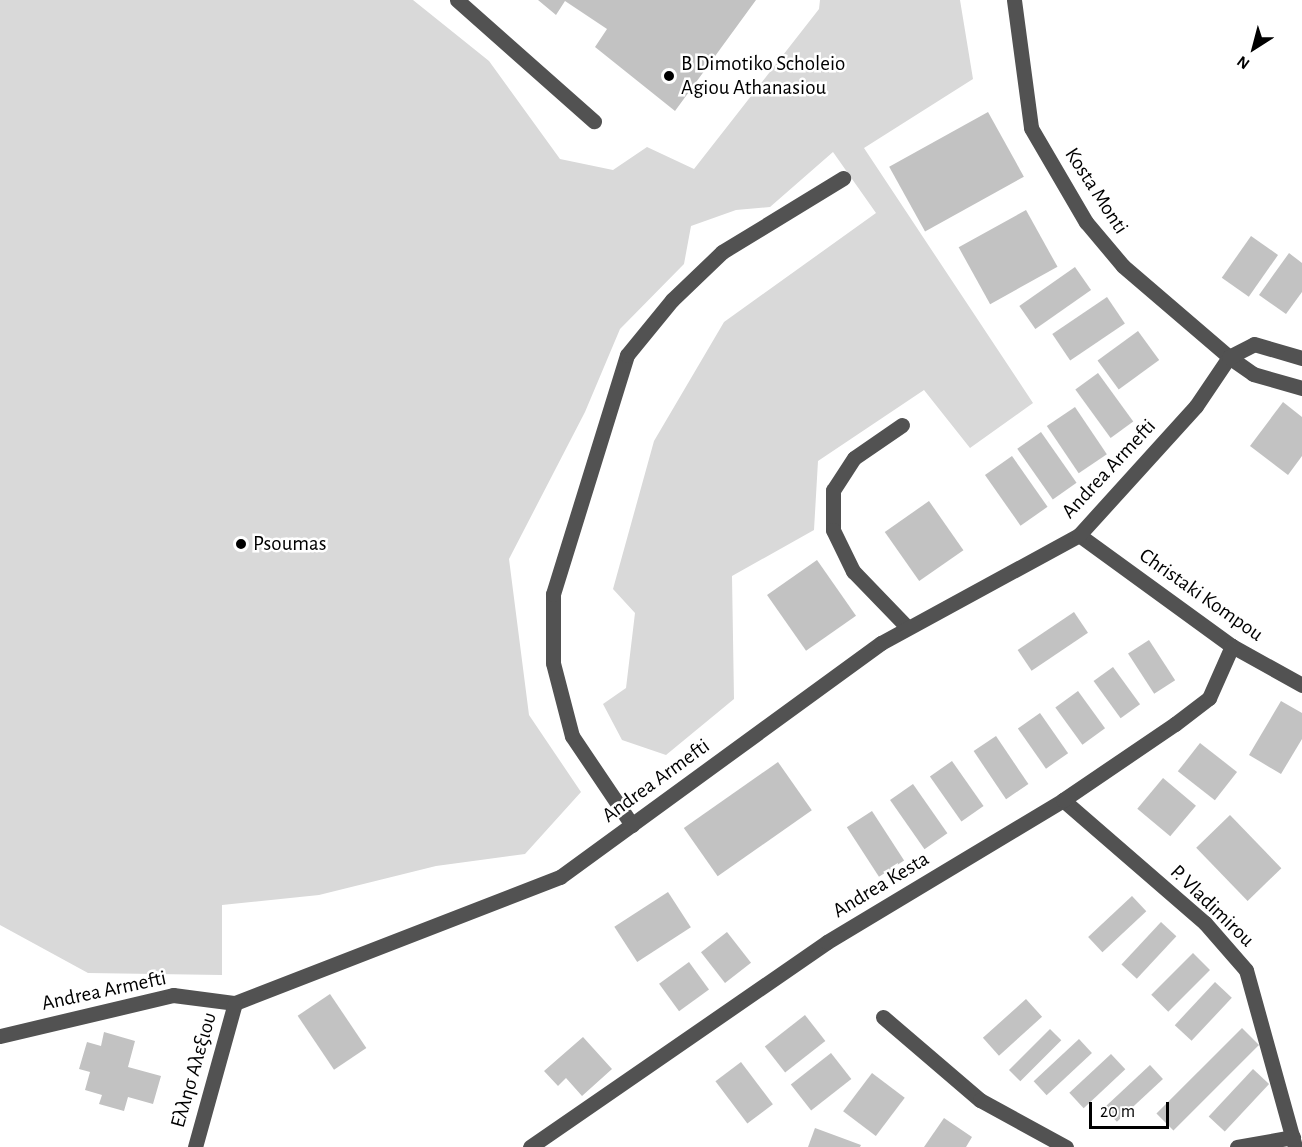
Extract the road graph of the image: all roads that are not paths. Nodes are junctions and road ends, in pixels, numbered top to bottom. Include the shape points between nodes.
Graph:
1 (457, 0) edge
2 (1014, 0) edge
3 (594, 121) dead end
4 (843, 178) dead end
5 (1229, 357) junction
6 (1302, 358) edge
7 (1302, 387) edge
8 (902, 425) dead end
9 (1079, 536) junction
10 (908, 627) junction
11 (1232, 646) junction
12 (1302, 685) edge
13 (1062, 800) junction
14 (632, 825) junction
15 (235, 1004) junction
16 (883, 1017) dead end
17 (0, 1036) edge
18 (1294, 1142) edge
19 (195, 1147) edge
20 (530, 1147) edge
21 (1066, 1147) edge
22 (1238, 1147) edge

1 - 3 street
2 - 5 street, Kosta Monti via 1031,128 1086,222 1123,266
4 - 14 street via 722,252 672,300 627,355 553,594 553,663 572,736
5 - 6 street via 1254,344
5 - 7 street, Kosta Monti via 1252,374
5 - 9 street, Andrea Armefti via 1196,406
8 - 10 street via 854,458 833,490 833,530 853,570
9 - 10 street, Andrea Armefti
9 - 11 street, Christaki Kompou
10 - 14 street, Andrea Armefti
11 - 12 street, Christaki Kompou
11 - 13 street, Andrea Kesta via 1209,699
13 - 18 street, P. Vladimirou via 1205,923 1246,970
13 - 20 street, Andrea Kesta via 827,942
14 - 15 street, Andrea Armefti via 560,877
15 - 17 street, Andrea Armefti via 173,995
15 - 19 street, Ελλησ Αλεξιου
16 - 21 street via 980,1100
18 - 22 street

